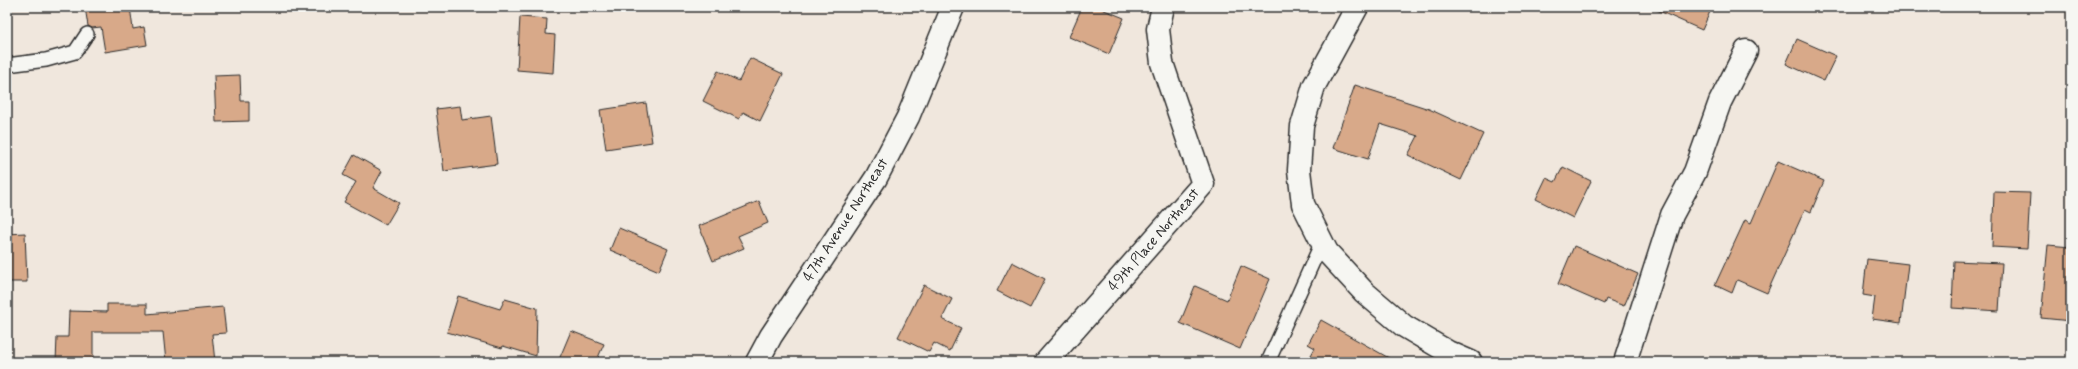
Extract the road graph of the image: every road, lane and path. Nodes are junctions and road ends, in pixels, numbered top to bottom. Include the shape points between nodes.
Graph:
1 (953, 7) edge
2 (1162, 7) edge
3 (1357, 7) edge
4 (87, 34) dead end
5 (1746, 51) dead end
6 (7, 65) edge
7 (1322, 242) junction
8 (758, 362) edge
9 (1046, 362) edge
10 (1268, 362) edge
11 (1471, 362) edge
12 (1625, 362) edge

1 - 8 street, 47th Avenue Northeast via 908,116 876,178 771,336
2 - 9 street, 49th Place Northeast via 1158,29 1162,63 1203,184
3 - 7 street via 1314,86 1302,126 1299,170 1303,204
4 - 6 lane via 75,52 46,60
5 - 12 street via 1720,102 1695,172 1672,215
7 - 10 lane
7 - 11 street via 1327,252 1364,292 1404,326 1448,352

